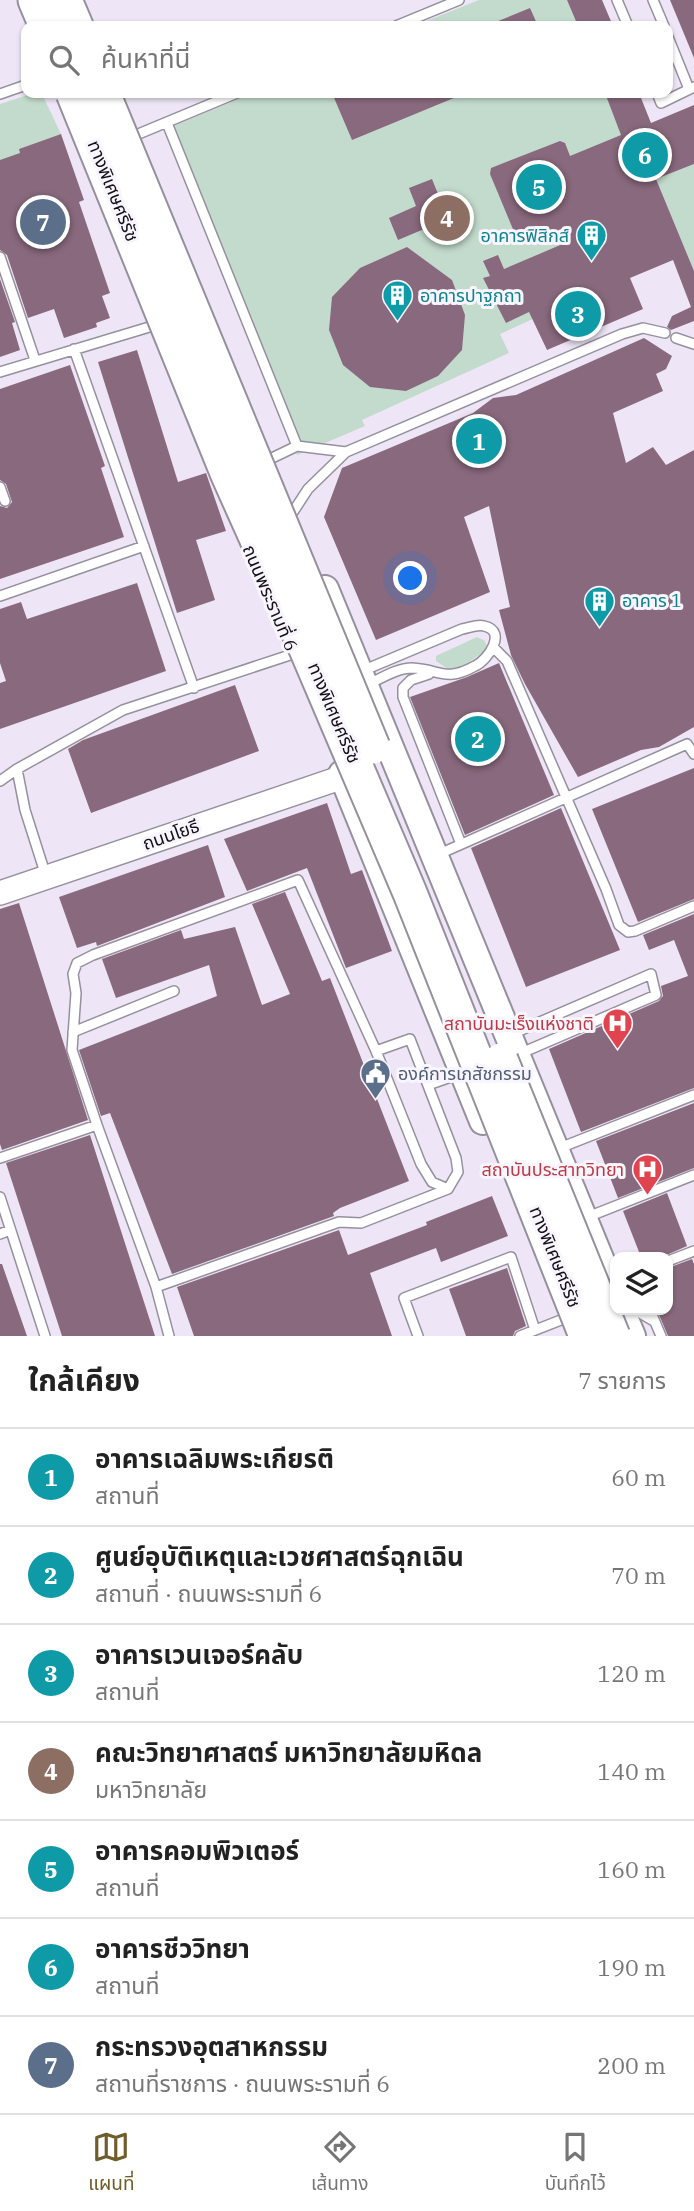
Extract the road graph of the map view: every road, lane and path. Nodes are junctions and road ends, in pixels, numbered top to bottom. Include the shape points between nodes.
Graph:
1 (24, 0) edge
2 (35, 0) edge
3 (65, 0) edge
4 (81, 0) edge
5 (460, 0) edge
6 (617, 0) edge
7 (653, 0) edge
8 (33, 21) edge
9 (44, 21) edge
10 (74, 21) edge
11 (90, 21) edge
12 (408, 21) edge
13 (626, 21) edge
14 (662, 21) edge
15 (673, 48) edge
16 (21, 87) edge
17 (691, 88) edge
18 (0, 94) edge
19 (673, 97) edge
20 (64, 98) edge
21 (76, 98) edge
22 (105, 98) edge
23 (120, 98) edge
24 (225, 98) edge
25 (167, 123) junction
26 (136, 135) junction
27 (0, 257) edge
28 (205, 305) junction
29 (156, 325) junction
30 (664, 333) dead end
31 (676, 338) dead end
32 (694, 344) edge
33 (75, 349) junction
34 (36, 360) junction
35 (0, 372) edge
36 (297, 446) junction
37 (346, 452) junction
38 (270, 459) junction
39 (0, 487) edge
40 (5, 501) dead end
41 (293, 512) junction
42 (144, 546) junction
43 (0, 596) edge
44 (421, 647) junction
45 (493, 647) junction
46 (293, 654) junction
47 (431, 673) junction
48 (363, 679) junction
49 (194, 688) junction
50 (694, 754) edge
51 (18, 769) junction
52 (343, 777) junction
53 (0, 781) edge
54 (566, 797) junction
55 (461, 844) junction
56 (435, 856) junction
57 (46, 877) junction
58 (1, 888) edge
59 (694, 906) edge
60 (174, 991) dead end
61 (73, 1032) junction
62 (513, 1045) junction
63 (376, 1051) junction
64 (463, 1072) junction
65 (428, 1085) junction
66 (694, 1096) edge
67 (97, 1125) junction
68 (554, 1145) junction
69 (0, 1158) edge
70 (500, 1161) junction
71 (694, 1175) edge
72 (448, 1189) junction
73 (0, 1197) edge
74 (583, 1219) junction
75 (10, 1230) junction
76 (0, 1234) edge
77 (593, 1243) junction
78 (694, 1251) edge
79 (673, 1259) edge
80 (610, 1283) edge
81 (156, 1287) junction
82 (623, 1315) edge
83 (644, 1315) edge
84 (652, 1315) edge
85 (655, 1321) junction
86 (535, 1330) junction
87 (575, 1330) edge
88 (45, 1336) edge
89 (169, 1336) edge
90 (418, 1336) edge
91 (520, 1336) edge
92 (602, 1336) edge
93 (613, 1336) edge
94 (632, 1336) edge
95 (661, 1336) edge

1 - 8 main road
2 - 9 highway
3 - 10 highway
4 - 11 main road
5 - 12 lane
6 - 13 lane
7 - 14 lane
15 - 17 lane
16 - 18 lane
17 - 19 lane
20 - 29 main road, ถนนพระรามที่ 6
21 - 87 highway, ทางพิเศษศรีรัช, bridge via 228,475 410,893
22 - 93 highway, ทางพิเศษศรีรัช, bridge
23 - 26 main road
24 - 25 lane
25 - 26 lane
25 - 36 lane
26 - 28 main road
27 - 34 lane
28 - 29 main road
28 - 38 main road
29 - 33 lane
29 - 46 main road, ถนนพระรามที่ 6
30 - 37 lane via 643,328 622,334
31 - 32 lane
33 - 34 lane
33 - 42 lane
34 - 35 lane
36 - 37 lane
36 - 38 lane
37 - 41 lane via 308,489
38 - 41 main road
39 - 40 lane
41 - 48 main road
42 - 43 lane
42 - 49 lane
44 - 45 lane via 478,625 491,630
44 - 47 lane via 421,665
44 - 48 lane
45 - 47 lane via 487,660 473,668 457,674
45 - 54 lane via 507,661
46 - 49 lane
46 - 52 main road, ถนนพระรามที่ 6
47 - 48 lane via 411,668
47 - 55 lane via 411,680 403,688 403,697
48 - 56 main road
49 - 51 lane via 123,710
50 - 54 lane via 687,744
51 - 53 lane
51 - 57 lane via 25,810
52 - 57 street, ถนนโยธี
52 - 64 main road, ถนนพระรามที่ 6
54 - 55 lane
54 - 59 lane via 624,930 635,931
55 - 56 lane
56 - 62 main road
57 - 58 street, ถนนโยธี
60 - 61 lane
61 - 63 lane via 77,963 298,880
61 - 67 lane via 72,1049
62 - 62 lane via 651,974 656,995
62 - 68 main road
63 - 65 lane via 410,1039
63 - 72 lane via 421,1164 432,1182
64 - 65 lane
64 - 70 main road, ถนนพระรามที่ 6
65 - 72 lane via 456,1158 458,1172
66 - 68 lane
67 - 69 lane
67 - 81 lane
68 - 70 main road
68 - 74 main road
70 - 87 main road, ถนนพระรามที่ 6
71 - 74 lane
72 - 81 lane via 380,1217 361,1223 339,1222
73 - 75 lane
74 - 77 main road
75 - 76 lane
75 - 88 lane
77 - 80 main road
77 - 92 main road
78 - 79 lane
81 - 89 lane
82 - 94 main road
83 - 85 lane
84 - 85 lane
85 - 95 lane
86 - 87 lane
86 - 90 lane via 511,1257 404,1298
86 - 91 lane

